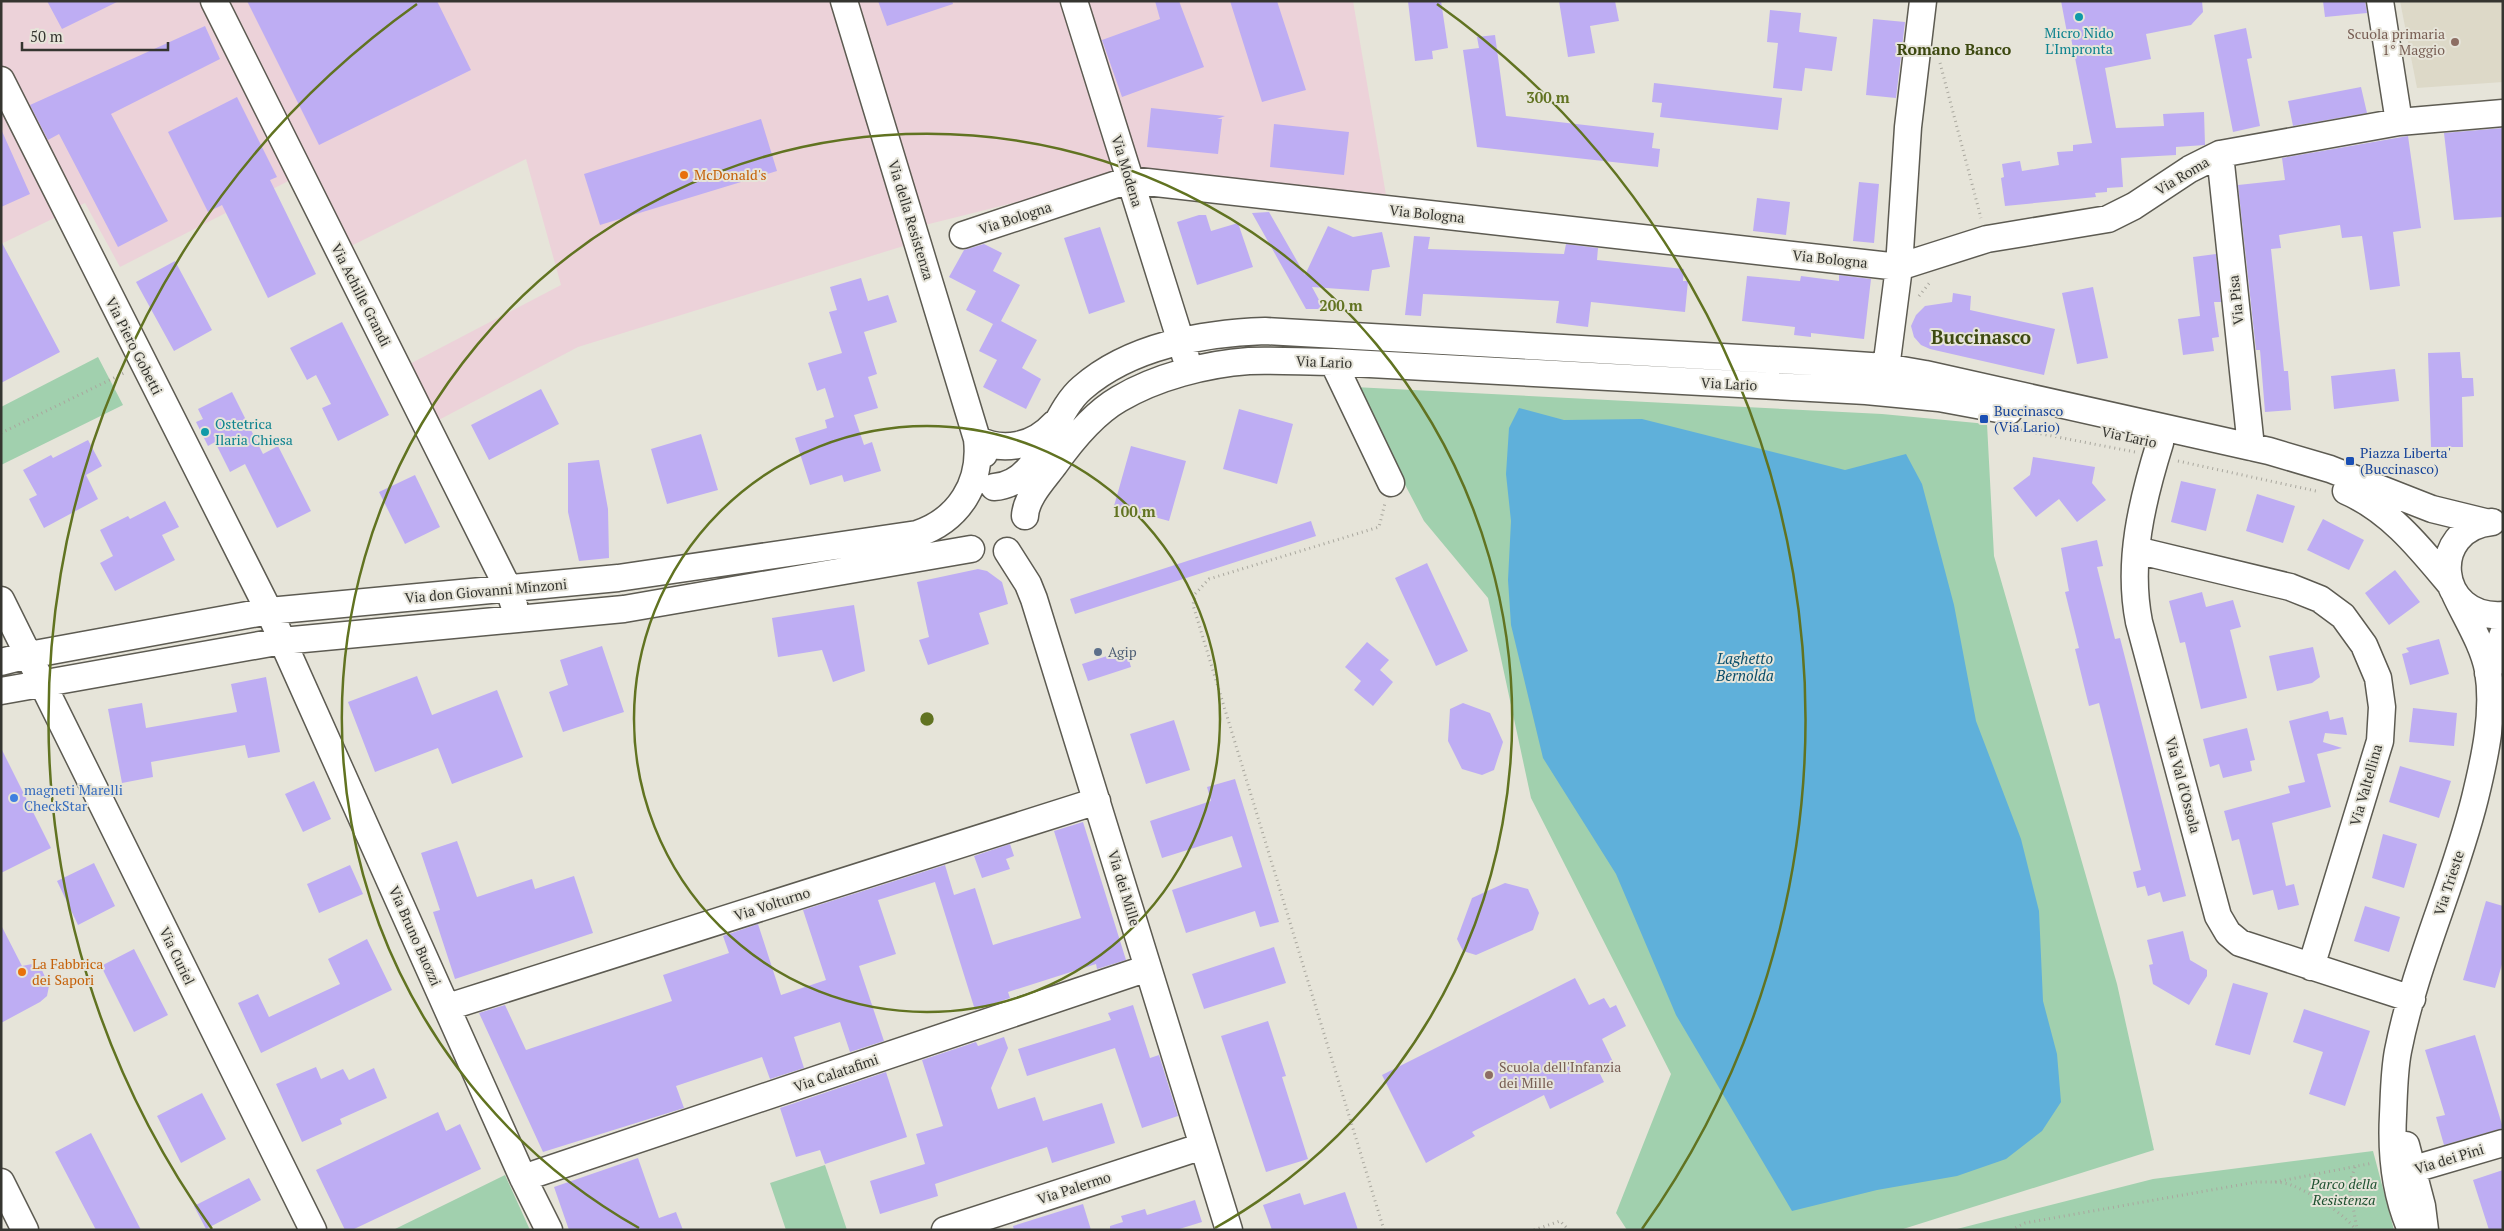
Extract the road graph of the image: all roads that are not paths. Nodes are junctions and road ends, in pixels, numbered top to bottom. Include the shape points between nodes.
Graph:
1 (214, 1) edge
2 (844, 1) edge
3 (1074, 1) edge
4 (1923, 1) edge
5 (2380, 1) edge
6 (1, 80) edge
7 (2503, 114) edge
8 (2399, 122) junction
9 (2220, 154) junction
10 (1129, 180) junction
11 (963, 235) dead end
12 (1899, 267) junction
13 (1181, 342) junction
14 (1333, 362) junction
15 (1189, 372) junction
16 (1884, 380) junction
17 (1064, 411) junction
18 (977, 439) junction
19 (2251, 447) junction
20 (2158, 450) junction
21 (1390, 483) road end
22 (1001, 488) junction
23 (962, 503) junction
24 (1025, 516) junction
25 (2494, 522) edge
26 (971, 549) junction
27 (2136, 550) junction
28 (1008, 551) junction
29 (2452, 589) junction
30 (509, 590) junction
31 (1, 600) edge
32 (269, 611) junction
33 (2503, 615) edge
34 (519, 617) junction
35 (2503, 634) edge
36 (282, 641) junction
37 (29, 655) junction
38 (1, 662) edge
39 (2488, 673) junction
40 (42, 682) junction
41 (1, 691) edge
42 (1097, 801) junction
43 (2312, 967) junction
44 (1148, 968) junction
45 (2412, 999) junction
46 (448, 1007) junction
47 (2503, 1143) edge
48 (1203, 1146) junction
49 (2395, 1169) junction
50 (524, 1178) junction
51 (1, 1182) edge
52 (25, 1230) edge
53 (313, 1230) edge
54 (549, 1230) edge
55 (945, 1230) edge
56 (1229, 1230) edge
57 (2412, 1230) edge
58 (2425, 1230) edge

1 - 30 street, Via Achille Grandi
2 - 18 street, Via della Resistenza
3 - 10 street, Via Modena
4 - 12 street via 1910,109
5 - 8 street
6 - 32 street, Via Piero Gobetti
7 - 8 street, Via Roma
8 - 9 street, Via Roma
9 - 12 street, Via Roma via 2108,219 1987,239
9 - 19 street, Via Pisa
10 - 11 street, Via Bologna
10 - 12 street, Via Bologna
10 - 13 street, Via Modena
12 - 16 street
13 - 15 street, Via Modena
13 - 16 street, Via Lario via 1228,333 1290,332
13 - 17 street, Via Lario via 1131,359 1096,377 1073,396
14 - 15 street, Via Lario via 1248,361
14 - 16 street, Via Lario
14 - 21 street
15 - 24 street, Via Lario via 1129,394 1100,413 1061,455 1031,498
16 - 19 street, Via Lario via 1925,374
16 - 20 street, Via Lario
17 - 18 street, Via Lario via 1045,433 1020,444 1001,447
17 - 22 street, Via Lario via 1036,458 1022,474
18 - 22 street, Via della Resistenza
18 - 23 street, Via della Resistenza via 977,468
19 - 25 street, Via Lario via 2330,468 2432,509
20 - 27 street, Via Val d'Ossola
20 - 29 street, Via Lario via 2309,477 2348,491 2372,504 2402,530 2424,552
22 - 23 street via 973,492
22 - 24 street via 1020,502
23 - 26 street via 957,517 958,530
23 - 30 street, Via don Giovanni Minzoni via 944,522 917,534 618,578
24 - 28 street via 1023,534
25 - 29 street via 2464,532 2451,550 2448,567
26 - 28 street via 988,555
26 - 34 street, Via don Giovanni Minzoni via 624,609
27 - 43 street, Via Val d'Ossola via 2134,589 2140,622 2218,916 2228,933 2240,943
27 - 43 street, Via Valtellina via 2290,587 2320,599 2343,616 2364,646 2378,678 2382,707 2380,741
28 - 42 street, Via dei Mille via 1031,591
29 - 33 street via 2470,610 2492,616
29 - 39 street, Via Trieste
30 - 32 street, Via don Giovanni Minzoni
30 - 34 street, Via Achille Grandi
31 - 37 street, Via Curiel
32 - 36 street, Via Piero Gobetti
32 - 37 street, Via don Giovanni Minzoni
34 - 36 street, Via don Giovanni Minzoni
35 - 39 street, Via Trieste
36 - 40 street, Via don Giovanni Minzoni
36 - 46 street, Via Bruno Buozzi
37 - 38 street, Via don Giovanni Minzoni
37 - 40 street, Via Curiel
39 - 45 street, Via Trieste via 2484,761 2470,819
40 - 41 street, Via don Giovanni Minzoni
40 - 53 street, Via Curiel
42 - 44 street, Via dei Mille
42 - 46 street, Via Volturno
43 - 45 street, Via Val d'Ossola
44 - 48 street, Via dei Mille
44 - 50 street, Via Calatafimi
45 - 49 street, Via Trieste via 2398,1049 2392,1129
46 - 50 street, Via Bruno Buozzi
47 - 49 street, Via dei Pini
48 - 55 street, Via Palermo
48 - 56 street, Via dei Mille
49 - 57 street, Via Trieste via 2401,1200
49 - 58 street, Via Trieste via 2422,1206
50 - 54 street, Via Bruno Buozzi
51 - 52 street

